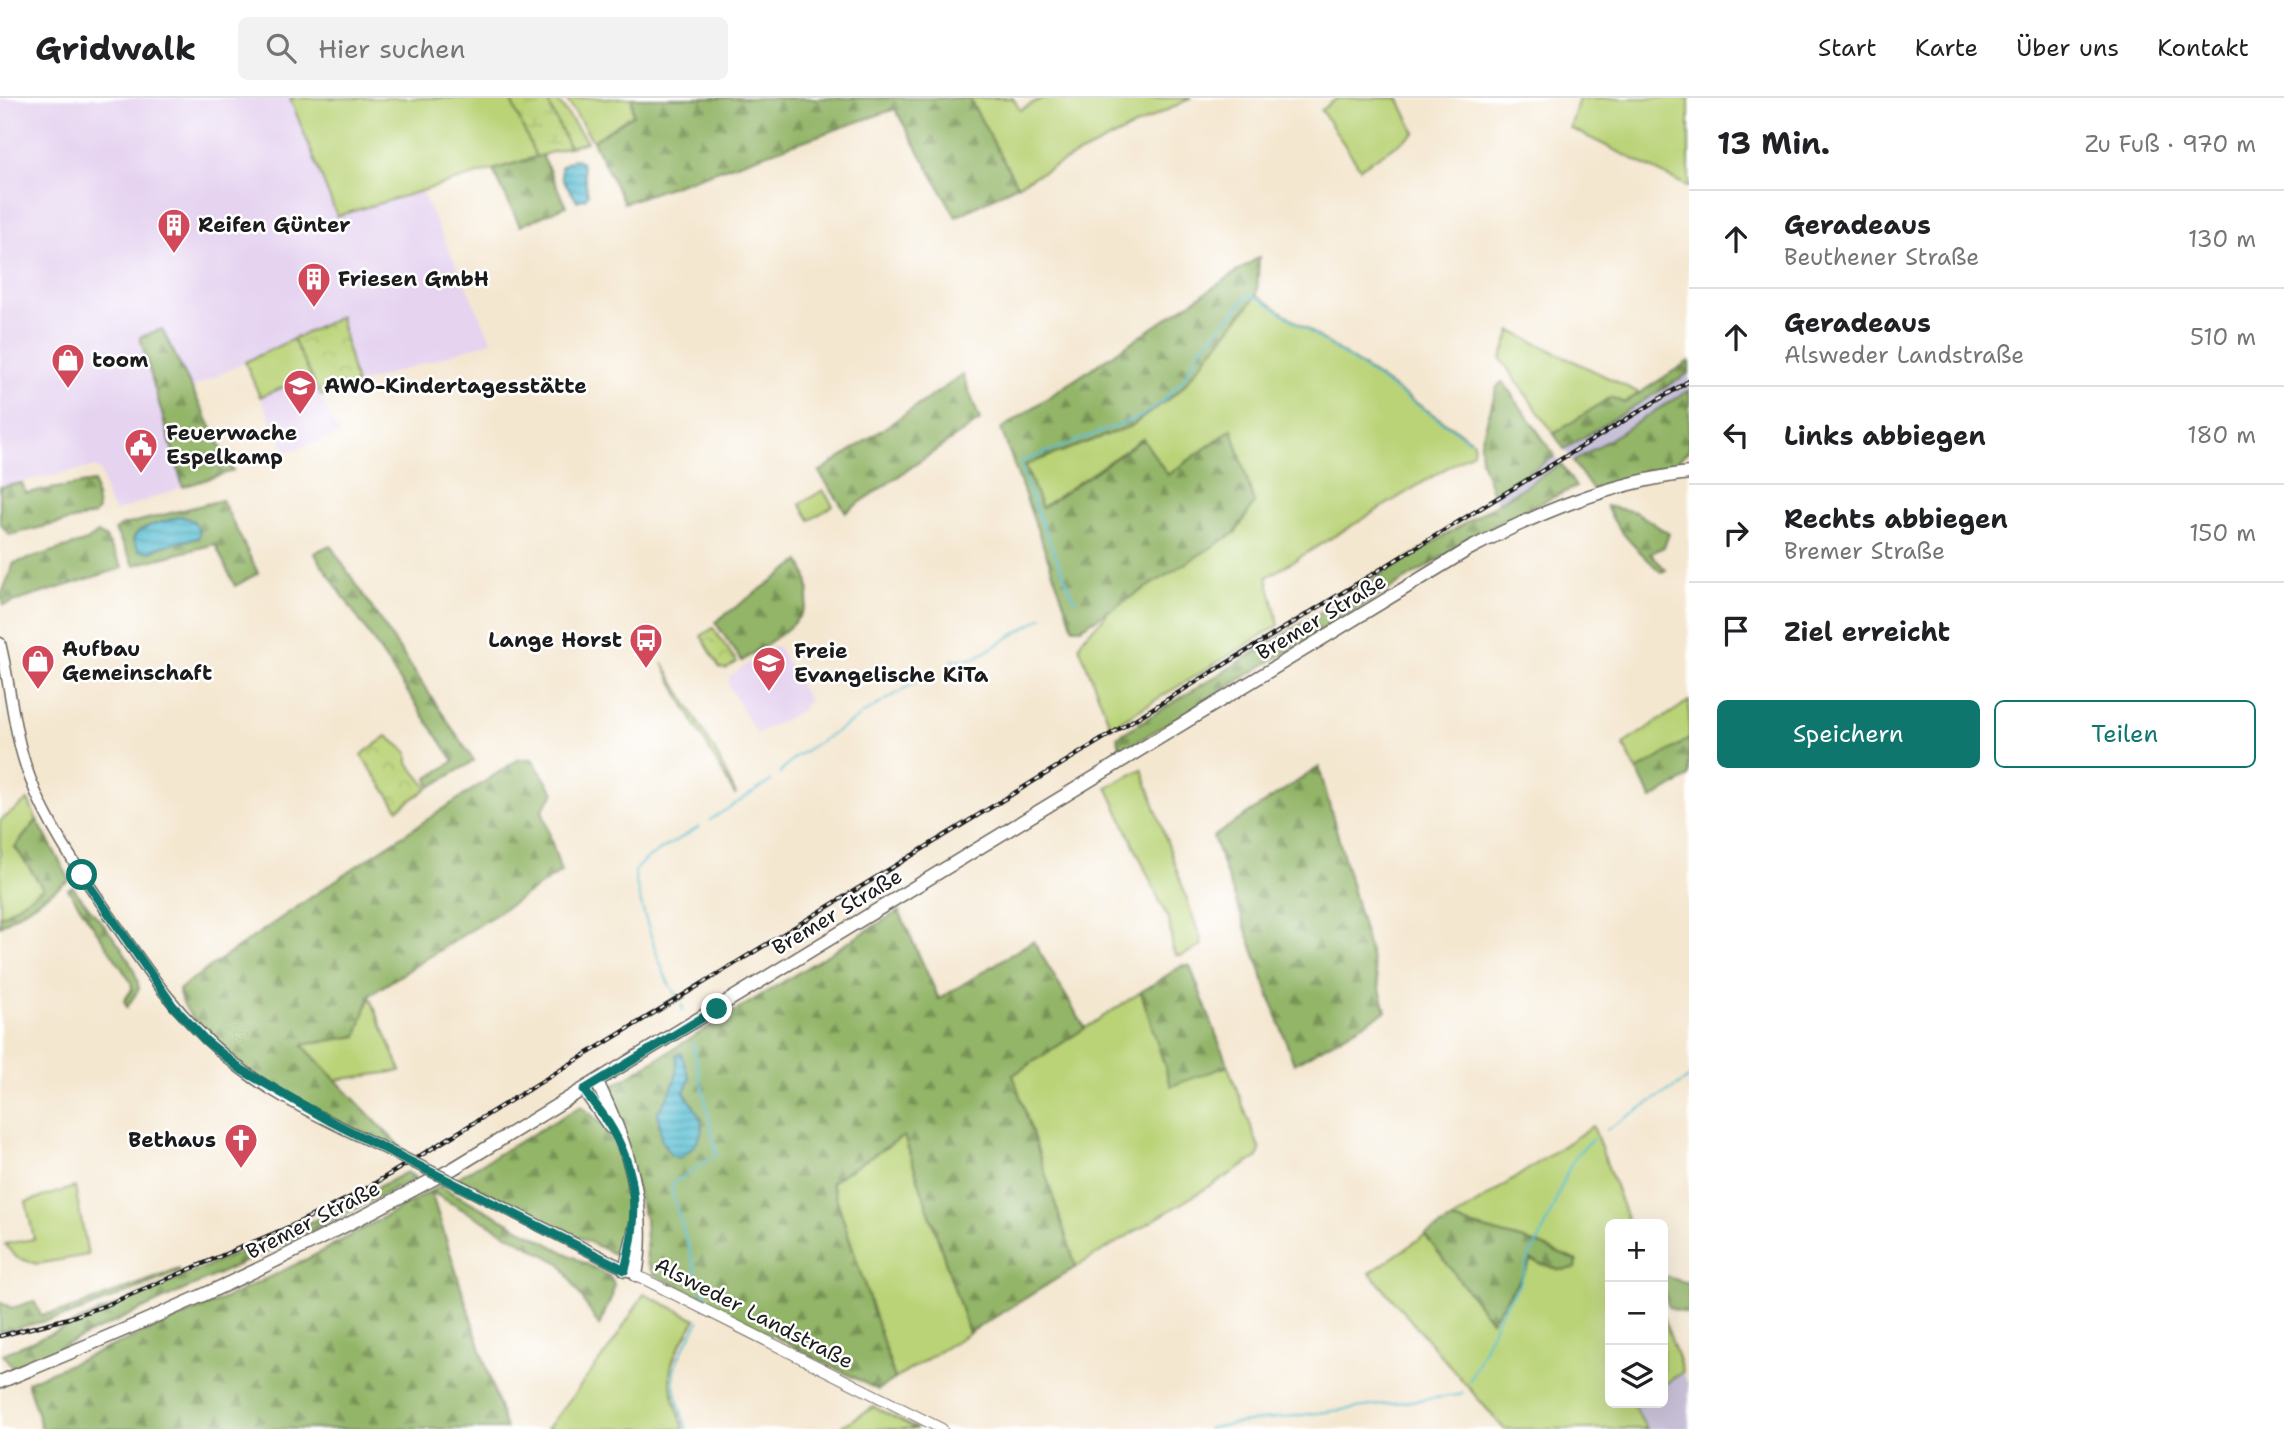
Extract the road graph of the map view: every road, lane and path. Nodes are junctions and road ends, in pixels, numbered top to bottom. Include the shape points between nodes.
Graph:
1 (1689, 473) edge
2 (0, 643) edge
3 (597, 1082) junction
4 (584, 1090) junction
5 (631, 1272) junction
6 (0, 1382) edge
7 (942, 1429) edge

1 - 3 main road, Bremer Straße via 1582,498 1469,549
2 - 5 main road, Alsweder Landstraße, bridge via 19,743 44,808 82,875 160,989 206,1041 242,1070 320,1115
3 - 4 main road, Bremer Straße
3 - 5 main road via 633,1170 641,1236
4 - 5 main road via 619,1142 629,1171 635,1220
4 - 6 main road, Bremer Straße via 454,1168 310,1245
5 - 7 street, Alsweder Landstraße

